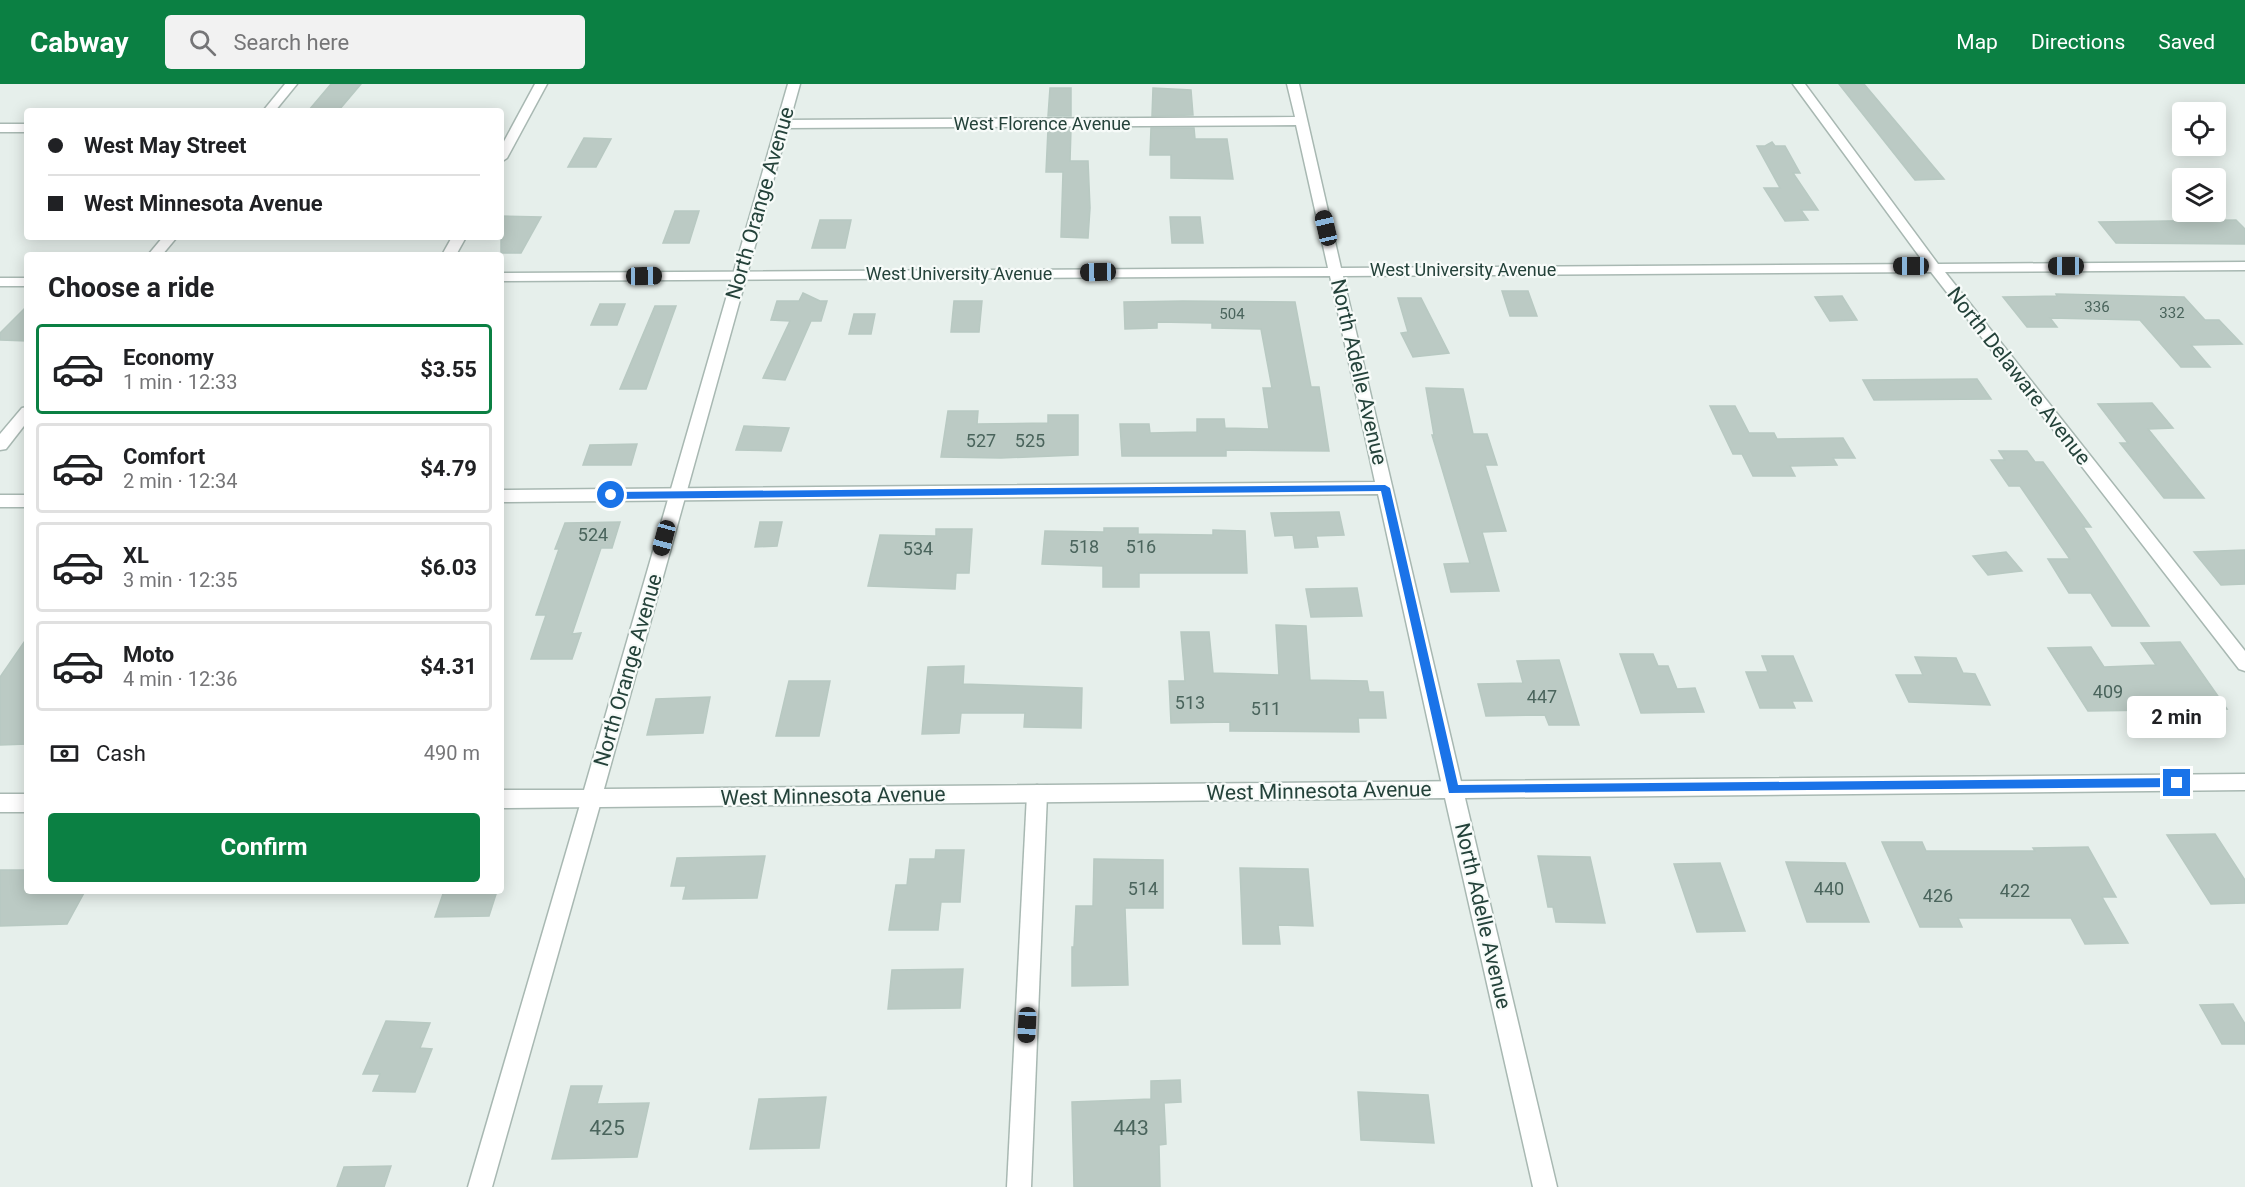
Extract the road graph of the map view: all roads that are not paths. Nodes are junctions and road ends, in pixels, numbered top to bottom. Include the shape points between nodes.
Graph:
1 (291, 84) edge
2 (541, 84) edge
3 (794, 84) edge
4 (1293, 84) edge
5 (1799, 84) edge
6 (271, 108) edge
7 (1302, 121) junction
8 (783, 124) junction
9 (0, 128) edge
10 (24, 128) edge
11 (504, 152) edge
12 (168, 240) edge
13 (158, 252) edge
14 (1933, 266) junction
15 (2245, 266) edge
16 (1336, 270) junction
17 (740, 275) junction
18 (504, 277) edge
19 (0, 282) edge
20 (24, 282) edge
21 (24, 416) edge
22 (0, 445) edge
23 (1385, 488) junction
24 (676, 495) junction
25 (504, 496) edge
26 (0, 501) edge
27 (24, 501) edge
28 (2245, 664) edge
29 (2245, 782) edge
30 (1453, 790) junction
31 (1037, 794) junction
32 (592, 798) junction
33 (504, 799) edge
34 (0, 803) edge
35 (24, 803) edge
36 (480, 1187) edge
37 (1019, 1187) edge
38 (1545, 1187) edge

1 - 6 street
2 - 11 street
3 - 8 street, North Orange Avenue
4 - 7 street, North Adelle Avenue
5 - 14 street, North Delaware Avenue
7 - 8 street, West Florence Avenue
7 - 16 street, North Adelle Avenue
8 - 17 street, North Orange Avenue
9 - 10 street
12 - 13 street
14 - 15 street, West University Avenue
14 - 16 street, West University Avenue
14 - 28 street, North Delaware Avenue
16 - 17 street, West University Avenue
16 - 23 street, North Adelle Avenue
17 - 18 street, West University Avenue
17 - 24 street, North Orange Avenue
19 - 20 street
21 - 22 street
23 - 24 street
23 - 30 street, North Adelle Avenue
24 - 25 street
24 - 32 street, North Orange Avenue
26 - 27 street
29 - 30 street, West Minnesota Avenue
30 - 31 street, West Minnesota Avenue
30 - 38 street, North Adelle Avenue
31 - 32 street, West Minnesota Avenue
31 - 37 street
32 - 33 street, West Minnesota Avenue
32 - 36 street, North Orange Avenue
34 - 35 street

